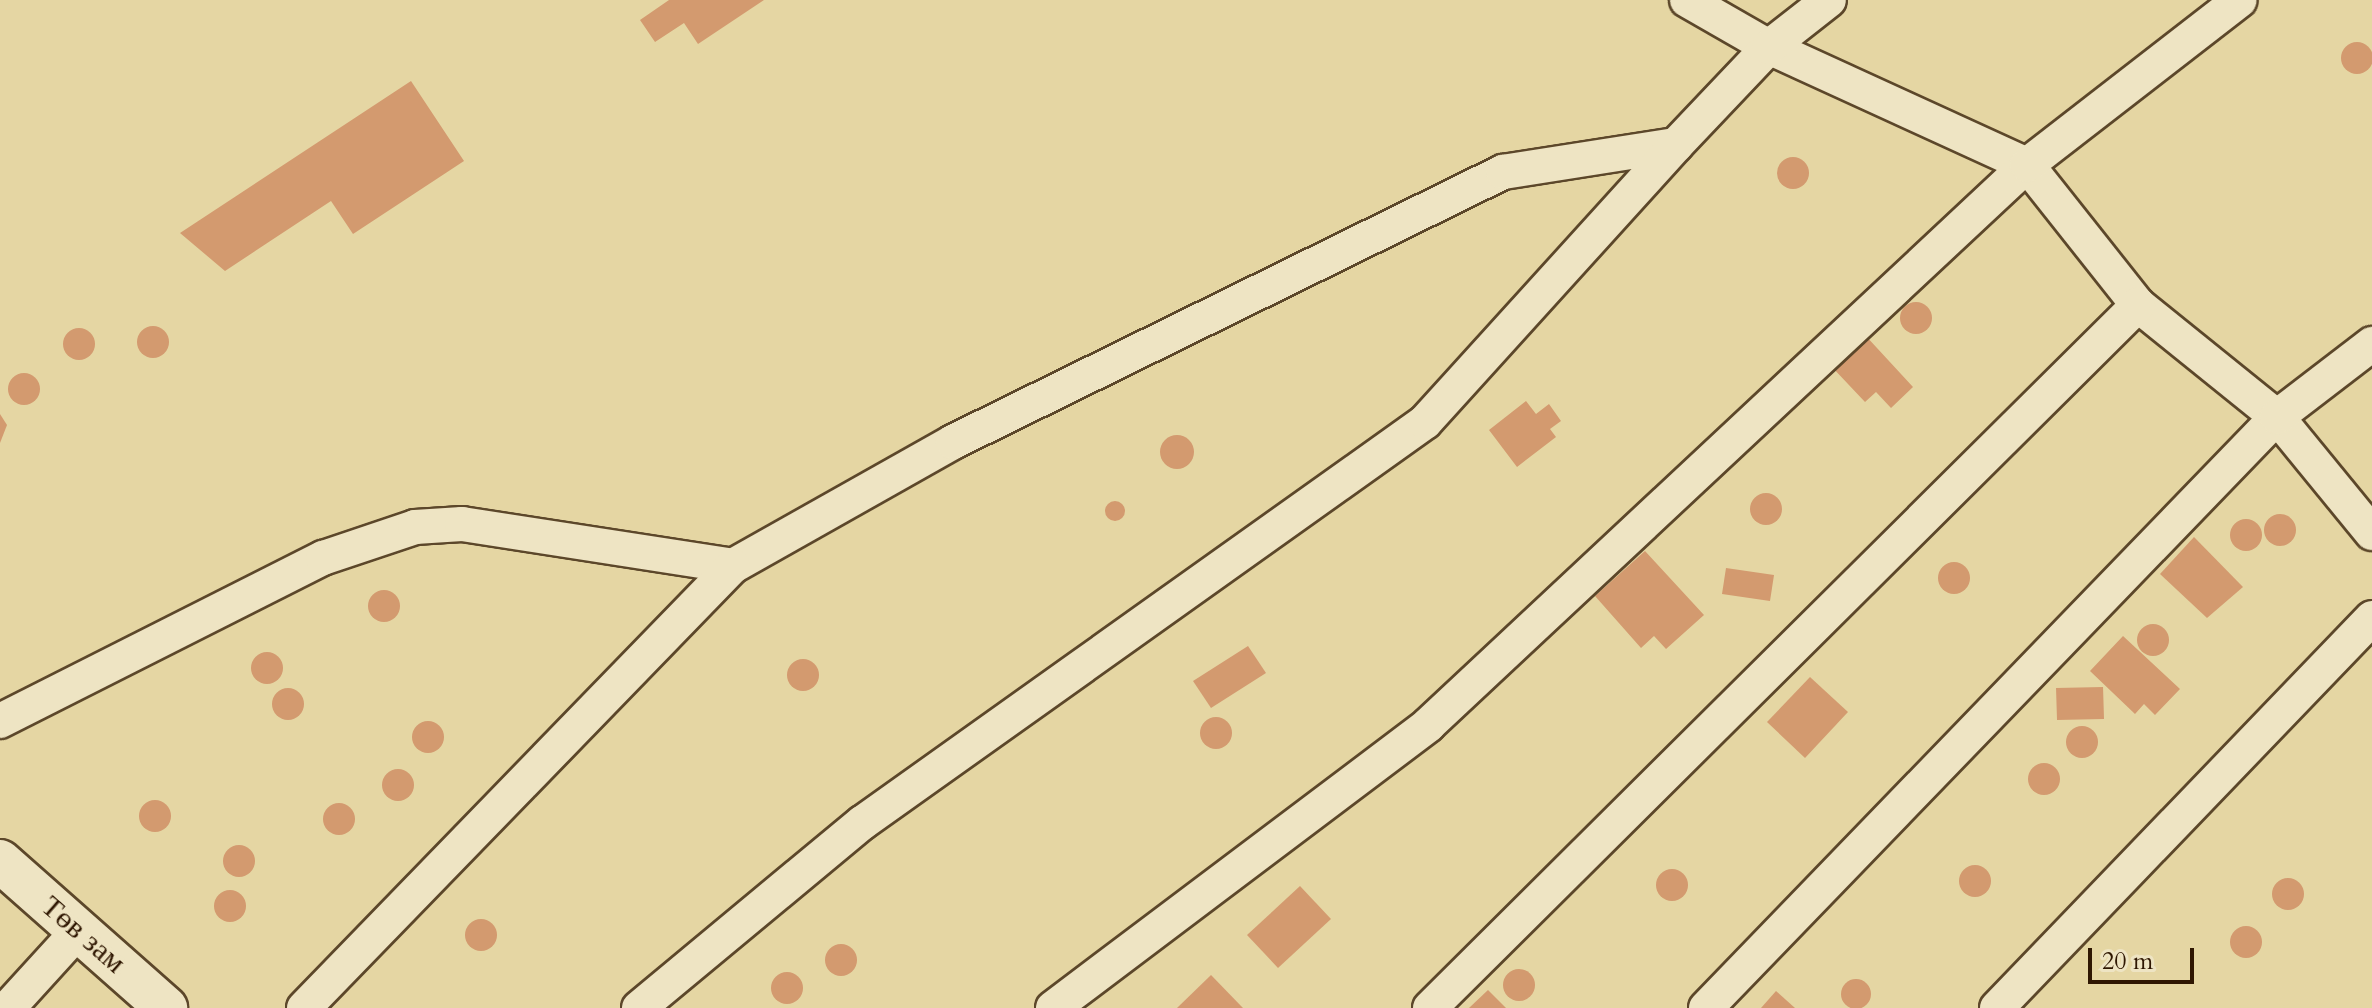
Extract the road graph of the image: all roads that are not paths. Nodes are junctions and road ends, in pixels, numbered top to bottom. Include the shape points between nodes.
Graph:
1 (1687, 0) edge
2 (1829, 0) edge
3 (2240, 0) edge
4 (1769, 47) junction
5 (1676, 145) junction
6 (2027, 165) junction
7 (2138, 305) junction
8 (2372, 344) edge
9 (2277, 417) junction
10 (2372, 533) edge
11 (733, 566) junction
12 (2372, 618) edge
13 (0, 721) edge
14 (0, 861) edge
15 (78, 931) junction
16 (8, 1008) edge
17 (166, 1008) edge
18 (304, 1008) edge
19 (639, 1008) edge
20 (1053, 1008) edge
21 (1430, 1008) edge
22 (1706, 1008) edge
23 (1997, 1008) edge

1 - 4 street
2 - 4 street
3 - 6 street
4 - 5 street
4 - 6 street
5 - 11 street via 1503,172 953,442
5 - 19 street via 1425,422 862,823
6 - 7 street
6 - 20 street via 1428,725
7 - 9 street
7 - 21 street
8 - 9 street
9 - 10 street
9 - 22 street
11 - 13 street via 462,524 415,527 323,558
11 - 18 street
12 - 23 street
14 - 15 street, Төв зам
15 - 16 street
15 - 17 street, Төв зам

